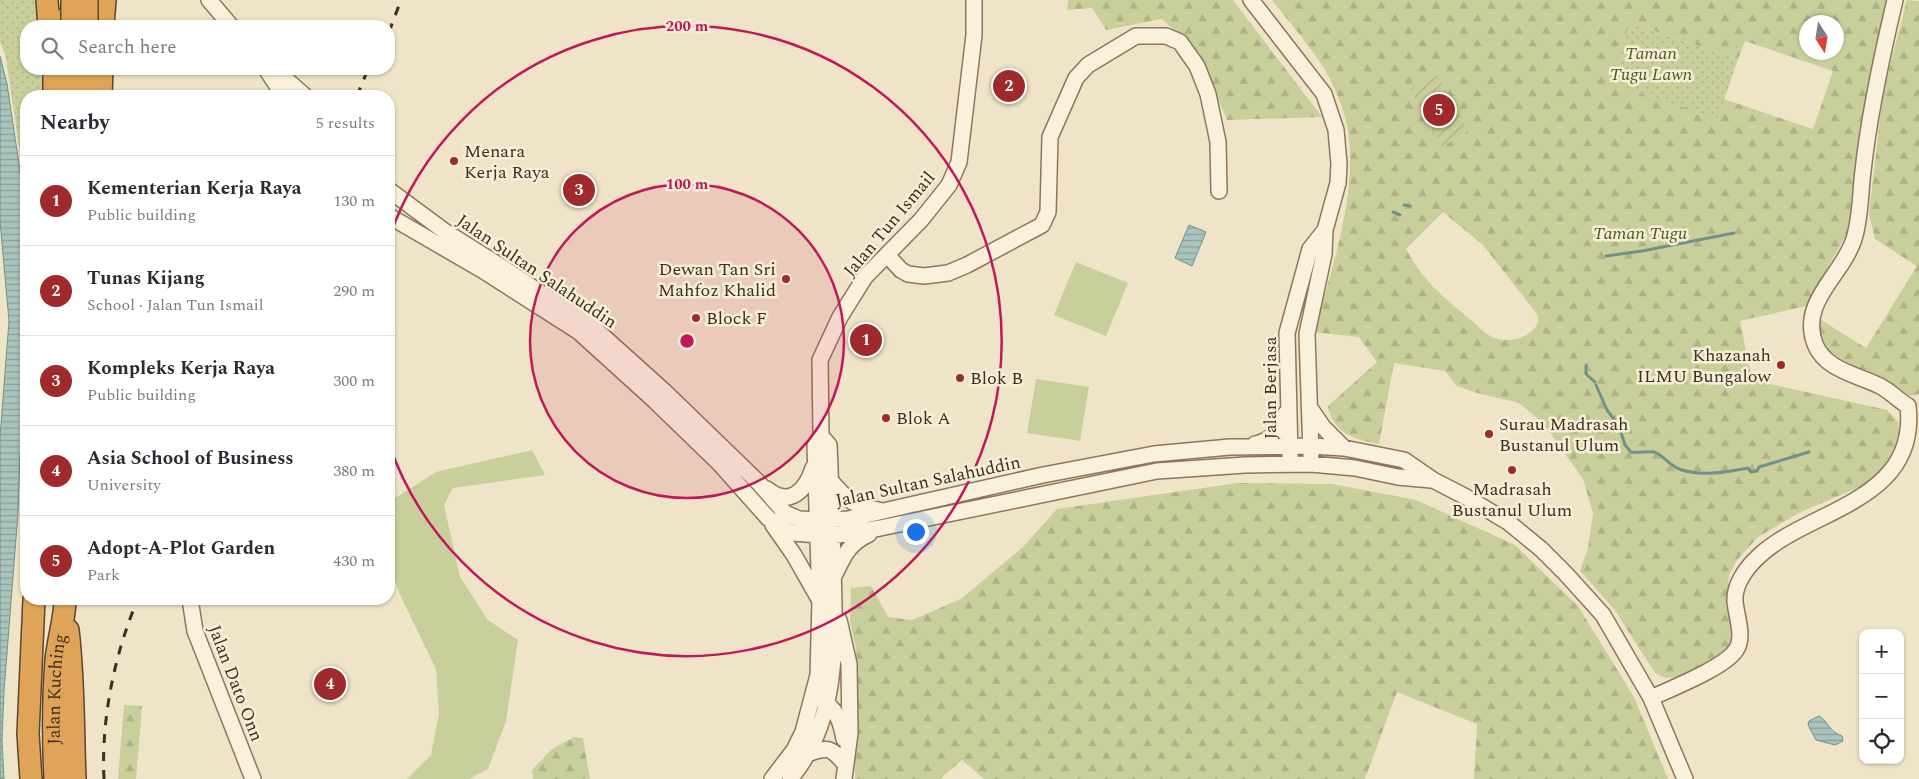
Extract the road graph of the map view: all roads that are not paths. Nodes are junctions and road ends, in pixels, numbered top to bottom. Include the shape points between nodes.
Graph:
1 (47, 0) edge
2 (54, 0) edge
3 (72, 0) edge
4 (87, 0) edge
5 (105, 0) edge
6 (209, 0) edge
7 (974, 0) edge
8 (1251, 0) edge
9 (1895, 0) edge
10 (49, 20) edge
11 (56, 20) edge
12 (64, 20) edge
13 (72, 20) edge
14 (87, 20) edge
15 (88, 20) edge
16 (103, 20) edge
17 (226, 20) edge
18 (81, 75) edge
19 (91, 75) edge
20 (270, 75) edge
21 (281, 75) edge
22 (70, 86) edge
23 (280, 90) edge
24 (298, 90) edge
25 (1219, 191) dead end
26 (395, 194) edge
27 (395, 219) edge
28 (1325, 230) junction
29 (887, 255) junction
30 (1310, 406) junction
31 (1288, 410) junction
32 (821, 436) junction
33 (1246, 446) junction
34 (1289, 446) junction
35 (1311, 446) junction
36 (1344, 448) junction
37 (816, 460) junction
38 (1290, 464) junction
39 (1311, 464) junction
40 (830, 480) junction
41 (1433, 480) junction
42 (758, 482) junction
43 (886, 511) junction
44 (768, 518) junction
45 (824, 520) junction
46 (880, 528) junction
47 (825, 536) junction
48 (833, 577) junction
49 (827, 602) junction
50 (34, 605) edge
51 (65, 605) edge
52 (65, 605) edge
53 (191, 605) edge
54 (29, 686) junction
55 (814, 694) junction
56 (828, 698) junction
57 (1651, 698) junction
58 (850, 710) junction
59 (845, 764) edge
60 (804, 765) edge
61 (774, 778) edge
62 (22, 779) edge
63 (31, 779) edge
64 (56, 779) edge
65 (75, 779) edge
66 (253, 779) edge
67 (790, 779) edge
68 (1685, 779) edge

1 - 10 highway
2 - 11 highway
3 - 13 highway, bridge
4 - 14 highway, bridge
5 - 16 highway
6 - 17 street
7 - 29 street, Jalan Tun Ismail via 974,35 960,162 921,220
8 - 28 street, Jalan Berjasa via 1324,94 1331,112 1338,146 1338,183
9 - 57 street via 1863,171 1860,214 1853,240 1810,320 1816,346 1829,363 1881,387 1908,406 1913,437 1908,457 1896,478 1878,492 1782,540 1760,555 1738,587 1735,600 1740,639 1736,650 1722,662
12 - 15 highway via 76,16
18 - 22 highway
19 - 22 highway
20 - 23 street
21 - 24 street
25 - 29 street via 1218,142 1208,94 1197,66 1180,42 1166,36 1136,36 1088,65 1076,78 1050,137 1048,212 1042,225 948,273 908,274
26 - 42 street, Jalan Sultan Salahuddin via 443,230 594,328
27 - 44 street, Jalan Sultan Salahuddin via 482,270 578,332 712,456
28 - 30 street, Jalan Berjasa via 1324,254 1307,334
28 - 31 street, Jalan Berjasa via 1310,250 1287,333
29 - 32 street, Jalan Tun Ismail via 865,278 840,317 820,360
30 - 35 street, Jalan Berjasa
30 - 36 street via 1323,427
31 - 33 street via 1278,431 1265,442
31 - 34 street, Jalan Berjasa
32 - 37 street, Jalan Tun Ismail via 815,446
32 - 40 street, Jalan Tun Ismail via 829,445
33 - 34 street, Jalan Sultan Salahuddin
33 - 43 street, Jalan Sultan Salahuddin via 1154,454 1043,475
34 - 35 street, Jalan Sultan Salahuddin
34 - 38 street, Jalan Berjasa
35 - 36 street, Jalan Sultan Salahuddin
35 - 39 street, Jalan Berjasa
36 - 41 street, Jalan Sultan Salahuddin via 1404,460
37 - 42 street via 809,480 795,494 776,496
37 - 45 street, Jalan Tun Ismail
38 - 39 street, Jalan Sultan Salahuddin
38 - 46 street, Jalan Sultan Salahuddin via 1157,471
39 - 41 street, Jalan Sultan Salahuddin
40 - 43 street via 855,505
40 - 45 street, Jalan Tun Ismail
41 - 57 street, Jalan Sultan Salahuddin via 1508,522 1566,574 1603,615
42 - 45 street, Jalan Sultan Salahuddin via 786,513 799,518
43 - 45 street, Jalan Sultan Salahuddin
44 - 47 street, Jalan Sultan Salahuddin via 793,533
44 - 49 street
45 - 47 street, Jalan Tun Ismail
46 - 47 street, Jalan Sultan Salahuddin
46 - 48 street via 849,548
47 - 48 street, Jalan Tun Ismail
47 - 49 street, Jalan Tun Ismail
48 - 49 street, Jalan Tun Ismail
49 - 55 street, Jalan Tun Ismail
49 - 56 street, Jalan Tun Ismail via 834,662
49 - 58 street via 849,664
50 - 54 highway, Jalan Kuching
51 - 64 highway, Jalan Kuching via 56,658
52 - 65 highway via 72,662
53 - 66 street, Jalan Dato Onn via 195,632
54 - 62 highway via 22,736
54 - 63 highway, Jalan Kuching
55 - 56 street
55 - 61 street, Jalan Tun Ismail via 803,732
56 - 58 street via 845,701
56 - 59 street via 840,719
56 - 60 street, Jalan Tun Ismail
57 - 68 street, Jalan Sultan Salahuddin
58 - 59 street
59 - 60 street via 836,753 823,748
60 - 67 street, Jalan Tun Ismail

